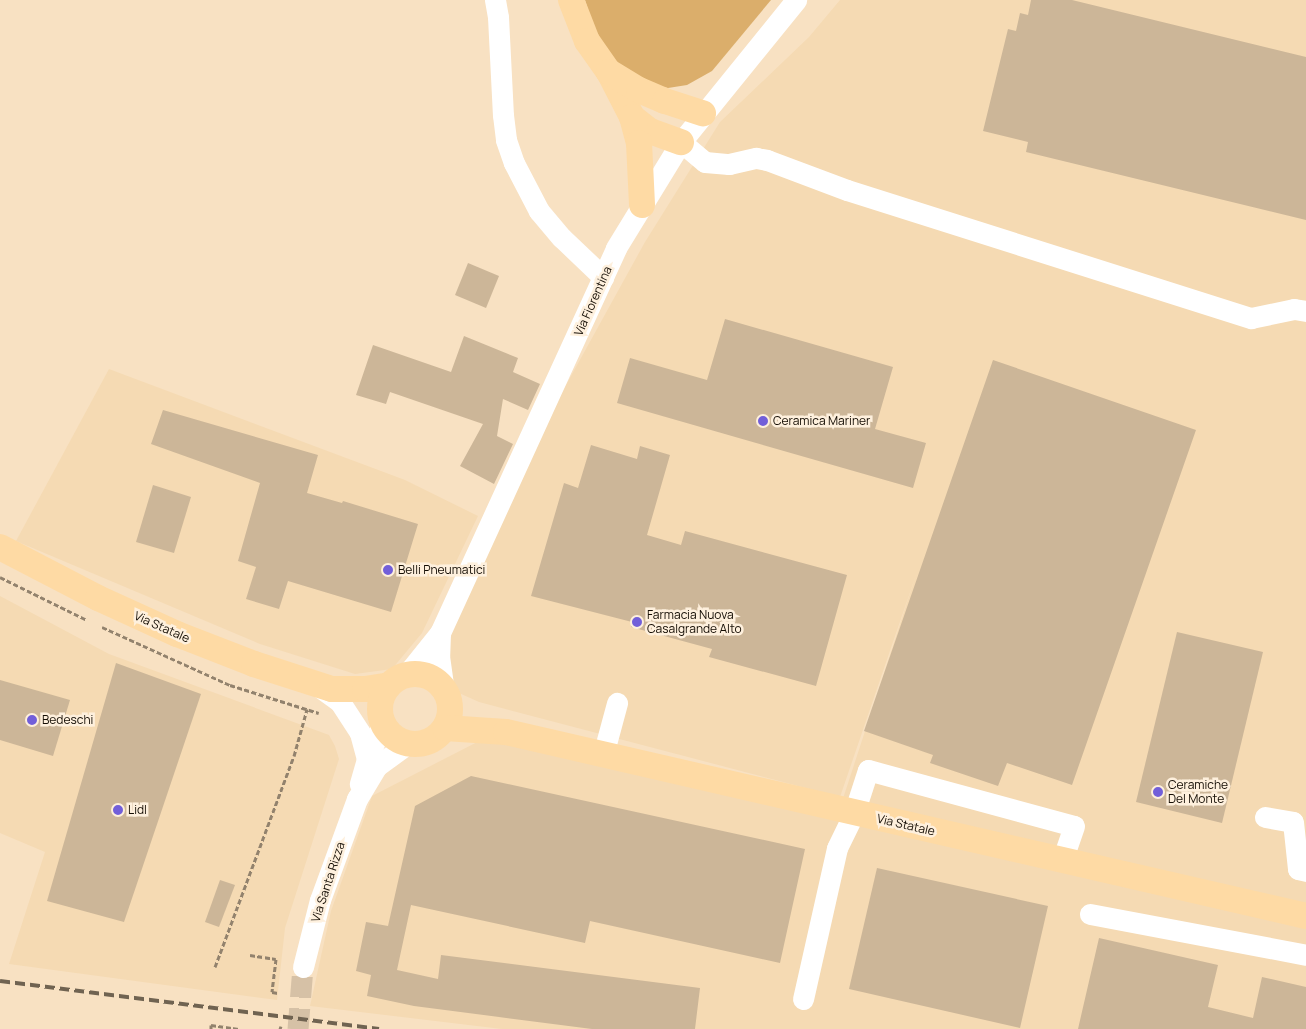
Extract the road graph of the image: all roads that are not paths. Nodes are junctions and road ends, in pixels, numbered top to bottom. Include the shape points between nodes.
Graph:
1 (495, 0) edge
2 (571, 0) edge
3 (796, 0) edge
4 (609, 72) junction
5 (703, 113) junction
6 (632, 117) junction
7 (681, 142) junction
8 (642, 205) junction
9 (603, 277) junction
10 (1306, 311) edge
11 (0, 547) edge
12 (440, 633) junction
13 (398, 679) junction
14 (323, 686) junction
15 (446, 693) junction
16 (617, 702) dead end
17 (382, 721) junction
18 (445, 728) junction
19 (506, 732) junction
20 (409, 744) junction
21 (604, 755) junction
22 (367, 760) junction
23 (357, 799) junction
24 (854, 814) junction
25 (1265, 817) dead end
26 (1062, 860) junction
27 (1306, 871) edge
28 (1090, 914) dead end
29 (1306, 916) edge
30 (1306, 955) edge
31 (303, 967) tunnel mouth
32 (803, 999) dead end

1 - 9 street via 503,115 506,140 514,164 539,211
2 - 4 main road via 587,42
3 - 5 street, Via Fiorentina
4 - 5 main road via 639,90
4 - 6 main road
5 - 7 street, Via Fiorentina
6 - 7 main road via 650,130
6 - 8 main road via 639,143
7 - 8 street, Via Fiorentina
7 - 10 street via 705,162 729,164 756,158 767,160 848,190 1251,318 1294,309
8 - 9 street, Via Fiorentina
9 - 12 street, Via Fiorentina
11 - 14 main road, Via Statale via 98,598 177,634
12 - 13 street, Via Fiorentina
12 - 15 street, Via Fiorentina via 439,656
13 - 14 main road, Via Statale via 365,689
13 - 15 main road, Via Statale via 427,675
13 - 17 main road via 381,701
14 - 17 main road, Via Statale
14 - 22 street, Via Santa Rizza via 348,712 363,741
15 - 18 main road via 451,711
15 - 19 main road, Via Statale
16 - 21 street
17 - 20 main road, Via Statale via 396,739
17 - 22 street, Via Santa Rizza
18 - 19 main road, Via Statale
18 - 20 main road via 430,741
19 - 21 main road, Via Statale
20 - 23 street, Via Santa Rizza via 377,766
21 - 24 main road, Via Statale
22 - 23 street, Via Santa Rizza
23 - 31 street, Via Santa Rizza via 320,900
24 - 26 main road, Via Statale
24 - 26 street via 868,770 1074,826
24 - 32 street via 837,848
25 - 27 street via 1292,822 1298,869
26 - 29 main road, Via Statale
28 - 30 street

